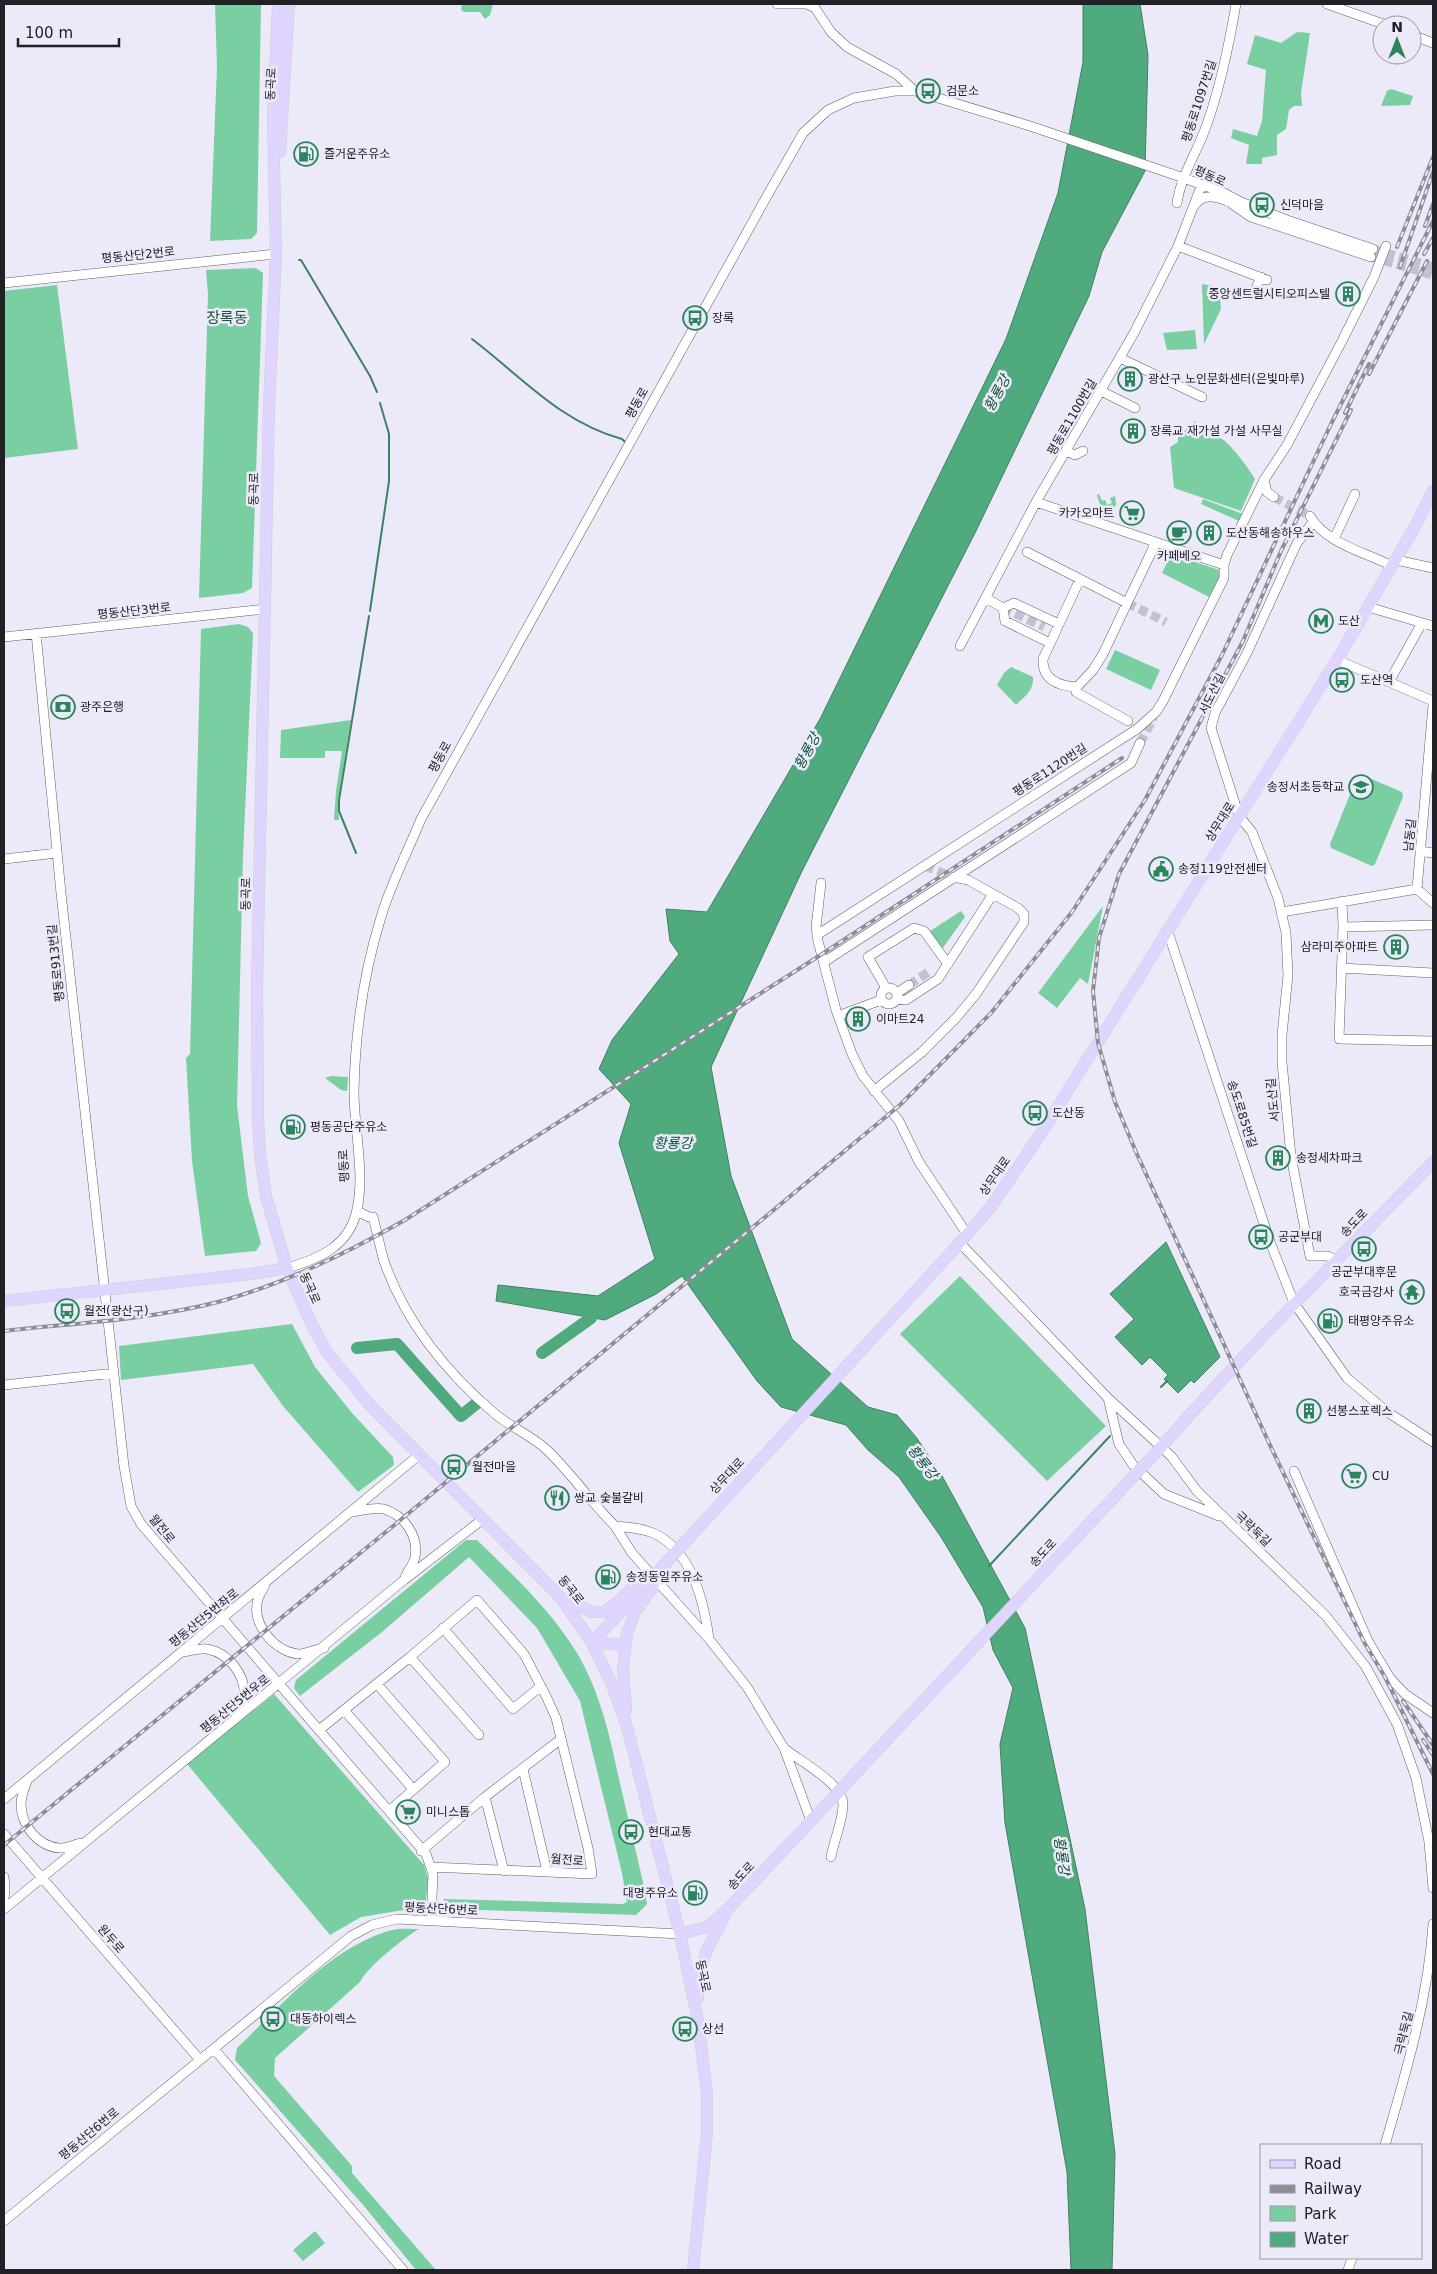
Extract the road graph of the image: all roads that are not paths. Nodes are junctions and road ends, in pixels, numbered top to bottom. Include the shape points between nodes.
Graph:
1 (278, 4) edge
2 (289, 4) edge
3 (777, 4) edge
4 (807, 4) edge
5 (1236, 4) edge
6 (1327, 4) edge
7 (1372, 20) edge
8 (915, 91) junction
9 (1179, 177) junction
10 (1201, 185) junction
11 (276, 196) junction
12 (1229, 202) junction
13 (1177, 203) dead end
14 (1192, 210) junction
15 (1178, 246) junction
16 (1386, 246) dead end
17 (276, 254) junction
18 (4, 283) edge
19 (1256, 288) dead end
20 (1120, 358) junction
21 (1101, 391) junction
22 (1202, 397) dead end
23 (1135, 408) dead end
24 (1066, 451) junction
25 (1083, 451) dead end
26 (1264, 480) junction
27 (1433, 491) edge
28 (1355, 494) dead end
29 (1274, 498) tunnel mouth
30 (1036, 502) junction
31 (1334, 539) junction
32 (1156, 542) junction
33 (1027, 552) dead end
34 (1394, 563) junction
35 (1224, 565) junction
36 (1433, 568) edge
37 (1080, 579) junction
38 (986, 598) junction
39 (1127, 603) junction
40 (1368, 607) junction
41 (1003, 608) junction
42 (266, 610) junction
43 (1422, 623) junction
44 (1059, 624) junction
45 (1433, 626) edge
46 (36, 633) junction
47 (4, 637) edge
48 (1050, 643) junction
49 (960, 646) dead end
50 (1337, 660) junction
51 (1389, 682) junction
52 (1077, 687) junction
53 (1433, 701) edge
54 (1433, 705) edge
55 (1128, 721) dead end
56 (1140, 743) tunnel mouth
57 (1431, 762) edge
58 (1429, 805) edge
59 (1239, 816) junction
60 (1420, 851) junction
61 (1433, 852) edge
62 (57, 853) junction
63 (4, 859) edge
64 (953, 877) junction
65 (821, 883) dead end
66 (1417, 888) junction
67 (994, 894) junction
68 (1342, 901) junction
69 (1433, 903) edge
70 (1282, 912) junction
71 (1433, 925) edge
72 (1343, 927) junction
73 (1168, 932) junction
74 (817, 935) junction
75 (824, 962) junction
76 (948, 964) junction
77 (1341, 968) junction
78 (1433, 973) edge
79 (909, 985) tunnel mouth
80 (886, 988) junction
81 (897, 996) junction
82 (881, 1000) junction
83 (838, 1016) junction
84 (1433, 1041) edge
85 (874, 1091) junction
86 (1433, 1162) edge
87 (357, 1211) junction
88 (961, 1241) junction
89 (1337, 1261) junction
90 (286, 1268) junction
91 (106, 1290) junction
92 (4, 1301) edge
93 (1294, 1303) junction
94 (114, 1373) junction
95 (4, 1385) edge
96 (1108, 1398) junction
97 (1433, 1442) edge
98 (1161, 1447) junction
99 (419, 1455) junction
100 (1294, 1471) dead end
101 (349, 1513) junction
102 (1223, 1517) junction
103 (483, 1519) junction
104 (615, 1526) junction
105 (654, 1576) junction
106 (404, 1580) junction
107 (266, 1583) junction
108 (561, 1598) junction
109 (222, 1619) junction
110 (443, 1628) junction
111 (709, 1639) junction
112 (592, 1643) junction
113 (625, 1645) junction
114 (324, 1648) junction
115 (181, 1653) junction
116 (410, 1657) junction
117 (377, 1684) junction
118 (279, 1685) junction
119 (542, 1686) junction
120 (344, 1710) junction
121 (1433, 1713) edge
122 (235, 1719) junction
123 (627, 1727) junction
124 (319, 1730) junction
125 (479, 1735) dead end
126 (561, 1739) junction
127 (784, 1748) junction
128 (523, 1769) junction
129 (27, 1781) junction
130 (413, 1788) junction
131 (485, 1797) junction
132 (4, 1799) edge
133 (389, 1811) junction
134 (811, 1821) junction
135 (4, 1834) edge
136 (87, 1842) junction
137 (421, 1851) junction
138 (831, 1857) dead end
139 (431, 1867) junction
140 (504, 1871) junction
141 (547, 1871) junction
142 (4, 1877) edge
143 (43, 1879) junction
144 (1433, 1888) edge
145 (4, 1899) edge
146 (4, 1909) edge
147 (728, 1909) junction
148 (431, 1920) junction
149 (1433, 1924) edge
150 (680, 1934) junction
151 (698, 2021) junction
152 (214, 2049) junction
153 (200, 2060) junction
154 (1385, 2144) edge
155 (4, 2221) edge
156 (403, 2270) edge
157 (693, 2270) edge

1 - 11 main road, 동곡로 via 273,116
2 - 11 main road, 동곡로
3 - 4 street, 평동로
4 - 8 street, 평동로 via 815,8 831,32 847,47 896,74
5 - 9 street, 평동로1097번길 via 1225,67 1207,125
6 - 7 street
8 - 9 street, 평동로
8 - 87 street, 평동로 via 854,98 820,116 803,133 421,819 381,916 363,995 354,1093 359,1185
9 - 10 street, 평동로
9 - 13 street, 평동로1097번길
10 - 12 street, 평동로
10 - 12 street, 평동로 via 1372,253 1251,217
10 - 14 street, 평동로1100번길
11 - 17 main road, 동곡로
12 - 14 street via 1207,196
14 - 15 street, 평동로1100번길
15 - 19 street via 1264,278
15 - 20 street, 평동로1100번길
16 - 26 street, 평동로1120번길 via 1287,445
17 - 18 street, 평동산단2번로
17 - 42 main road, 동곡로 via 269,406
20 - 21 street, 평동로1100번길
20 - 22 street
21 - 23 street
21 - 24 street, 평동로1100번길
24 - 25 street via 1074,455
24 - 30 street, 평동로1100번길
26 - 29 street via 1266,492
26 - 35 street, 평동로1120번길
27 - 34 main road, 상무대로
28 - 31 street
30 - 32 street
30 - 38 street, 평동로1100번길
31 - 34 street
31 - 59 street, 서도산길 via 1312,519 1297,543 1211,723 1212,736
32 - 35 street
32 - 39 street
33 - 37 street
34 - 36 street
34 - 40 main road, 상무대로
35 - 74 street, 평동로1120번길 via 1224,578 1155,715
37 - 39 street
37 - 44 street
38 - 41 street
38 - 49 street, 평동로1100번길
39 - 52 street via 1097,664
40 - 43 street
40 - 50 main road, 상무대로
41 - 44 street via 1014,603
41 - 48 street via 1005,621
42 - 46 street, 평동산단3번로
42 - 90 main road, 동곡로 via 258,1118 266,1196
43 - 45 street
43 - 51 street
44 - 48 street
46 - 47 street, 평동산단3번로
46 - 62 street, 평동로913번길
48 - 52 street via 1043,659 1048,678 1056,684
50 - 51 street
50 - 59 main road, 상무대로
51 - 53 street
52 - 55 street via 1076,692
54 - 57 street, 남동길
56 - 64 street via 1131,763
57 - 58 street, 남동길
58 - 60 street, 남동길
59 - 70 street, 서도산길 via 1252,832
59 - 73 main road, 상무대로
60 - 61 street
60 - 66 street, 남동길
62 - 63 street
62 - 91 street, 평동로913번길
64 - 67 street via 968,880
64 - 75 street
65 - 74 street, 극락둑길
66 - 68 street
66 - 69 street
67 - 76 street
67 - 85 street via 1022,911 1025,917 1022,927 956,1018 922,1052
68 - 70 street
68 - 72 street
70 - 89 street, 서도산길 via 1288,975 1282,1062 1291,1156 1310,1256 1328,1256
71 - 72 street
72 - 77 street
73 - 88 main road, 상무대로 via 1042,1132 990,1208
73 - 93 street, 송도로85번길 via 1270,1242
74 - 75 street, 극락둑길
75 - 83 street, 극락둑길
76 - 80 street via 924,931 914,928 868,957
76 - 81 street via 938,979 906,1000
77 - 78 street
77 - 84 street via 1339,1039
79 - 81 street
80 - 81 street via 892,988
80 - 82 street
81 - 82 street via 891,1004
82 - 83 street
83 - 85 street, 극락둑길 via 852,1054
85 - 88 street, 극락둑길 via 899,1121
86 - 89 main road, 송도로
87 - 90 street, 평동로 via 348,1232 332,1250 317,1259
87 - 104 street via 373,1217 384,1261 395,1288 431,1348 490,1410 548,1451
88 - 96 street, 극락둑길
88 - 105 main road, 상무대로, bridge
89 - 93 main road, 송도로
90 - 91 main road, 평동로
90 - 99 main road, 동곡로 via 327,1352 368,1403
91 - 92 main road, 평동로
91 - 94 street, 월전로
93 - 97 street via 1347,1378
93 - 98 main road, 송도로
94 - 95 street
94 - 109 street, 월전로 via 131,1506 141,1524
96 - 98 street, 극락둑길
96 - 102 street via 1118,1444 1155,1488 1175,1500
98 - 102 street, 극락둑길
98 - 134 main road, 송도로, bridge
99 - 101 street, 평동산단5번좌로
99 - 103 main road, 동곡로
100 - 121 street via 1373,1648 1391,1680
101 - 106 street via 383,1509 394,1513 408,1525 414,1540 415,1557
101 - 107 street, 평동산단5번좌로
102 - 144 street, 극락둑길 via 1326,1616 1366,1667 1397,1724 1416,1778 1429,1842
103 - 106 street, 평동산단5번우로
103 - 108 main road, 동곡로
104 - 105 street via 632,1553
104 - 111 street via 654,1534 673,1547 686,1564 696,1586
105 - 108 main road via 642,1578 604,1612 592,1612
105 - 111 street
105 - 112 main road, 상무대로
105 - 113 main road via 654,1587 635,1612
106 - 114 street, 평동산단5번우로
107 - 109 street, 평동산단5번좌로
107 - 114 street via 258,1600 258,1613 260,1625 275,1645 300,1654
108 - 112 main road, 동곡로
109 - 115 street, 평동산단5번좌로
109 - 118 street, 월전로
110 - 116 street, 월전로
110 - 119 street via 513,1709
110 - 119 street, 월전로 via 477,1600 514,1641
111 - 127 street via 747,1687
112 - 113 main road
112 - 123 main road, 동곡로
113 - 123 main road via 623,1669
114 - 118 street, 평동산단5번우로
115 - 122 street via 206,1649 219,1653 235,1666 242,1682 244,1701
115 - 129 street, 평동산단5번좌로
116 - 117 street, 월전로
116 - 125 street
117 - 120 street, 월전로
117 - 130 street via 445,1762
118 - 122 street, 평동산단5번우로
118 - 124 street, 월전로
119 - 126 street, 월전로
120 - 124 street, 월전로
120 - 130 street
122 - 136 street, 평동산단5번우로
123 - 150 main road, 동곡로
124 - 133 street, 월전로
126 - 128 street
126 - 141 street, 월전로 via 592,1874
127 - 134 street
127 - 138 street via 832,1782 843,1801
128 - 131 street
128 - 141 street
129 - 132 street, 평동산단5번좌로
129 - 136 street via 21,1805 25,1822 33,1834 40,1841 59,1848
130 - 133 street
131 - 137 street
131 - 140 street
133 - 137 street, 월전로
134 - 147 main road, 송도로
135 - 143 street, 원두로
136 - 143 street, 평동산단5번우로
137 - 139 street, 월전로 via 426,1854
139 - 140 street, 월전로
139 - 148 street, 월전로
140 - 141 street, 월전로
142 - 145 street
143 - 146 street, 평동산단5번우로
143 - 153 street, 원두로
147 - 150 main road, 송도로 via 707,1927
147 - 151 main road via 699,1973
148 - 150 street, 평동산단6번로
148 - 152 street, 평동산단6번로 via 397,1919 372,1925 351,1936
149 - 154 street, 극락둑길 via 1422,2012
150 - 151 main road, 동곡로
151 - 157 main road, 동곡로 via 708,2133
152 - 153 street, 평동산단6번로
152 - 156 street
153 - 155 street, 평동산단6번로

